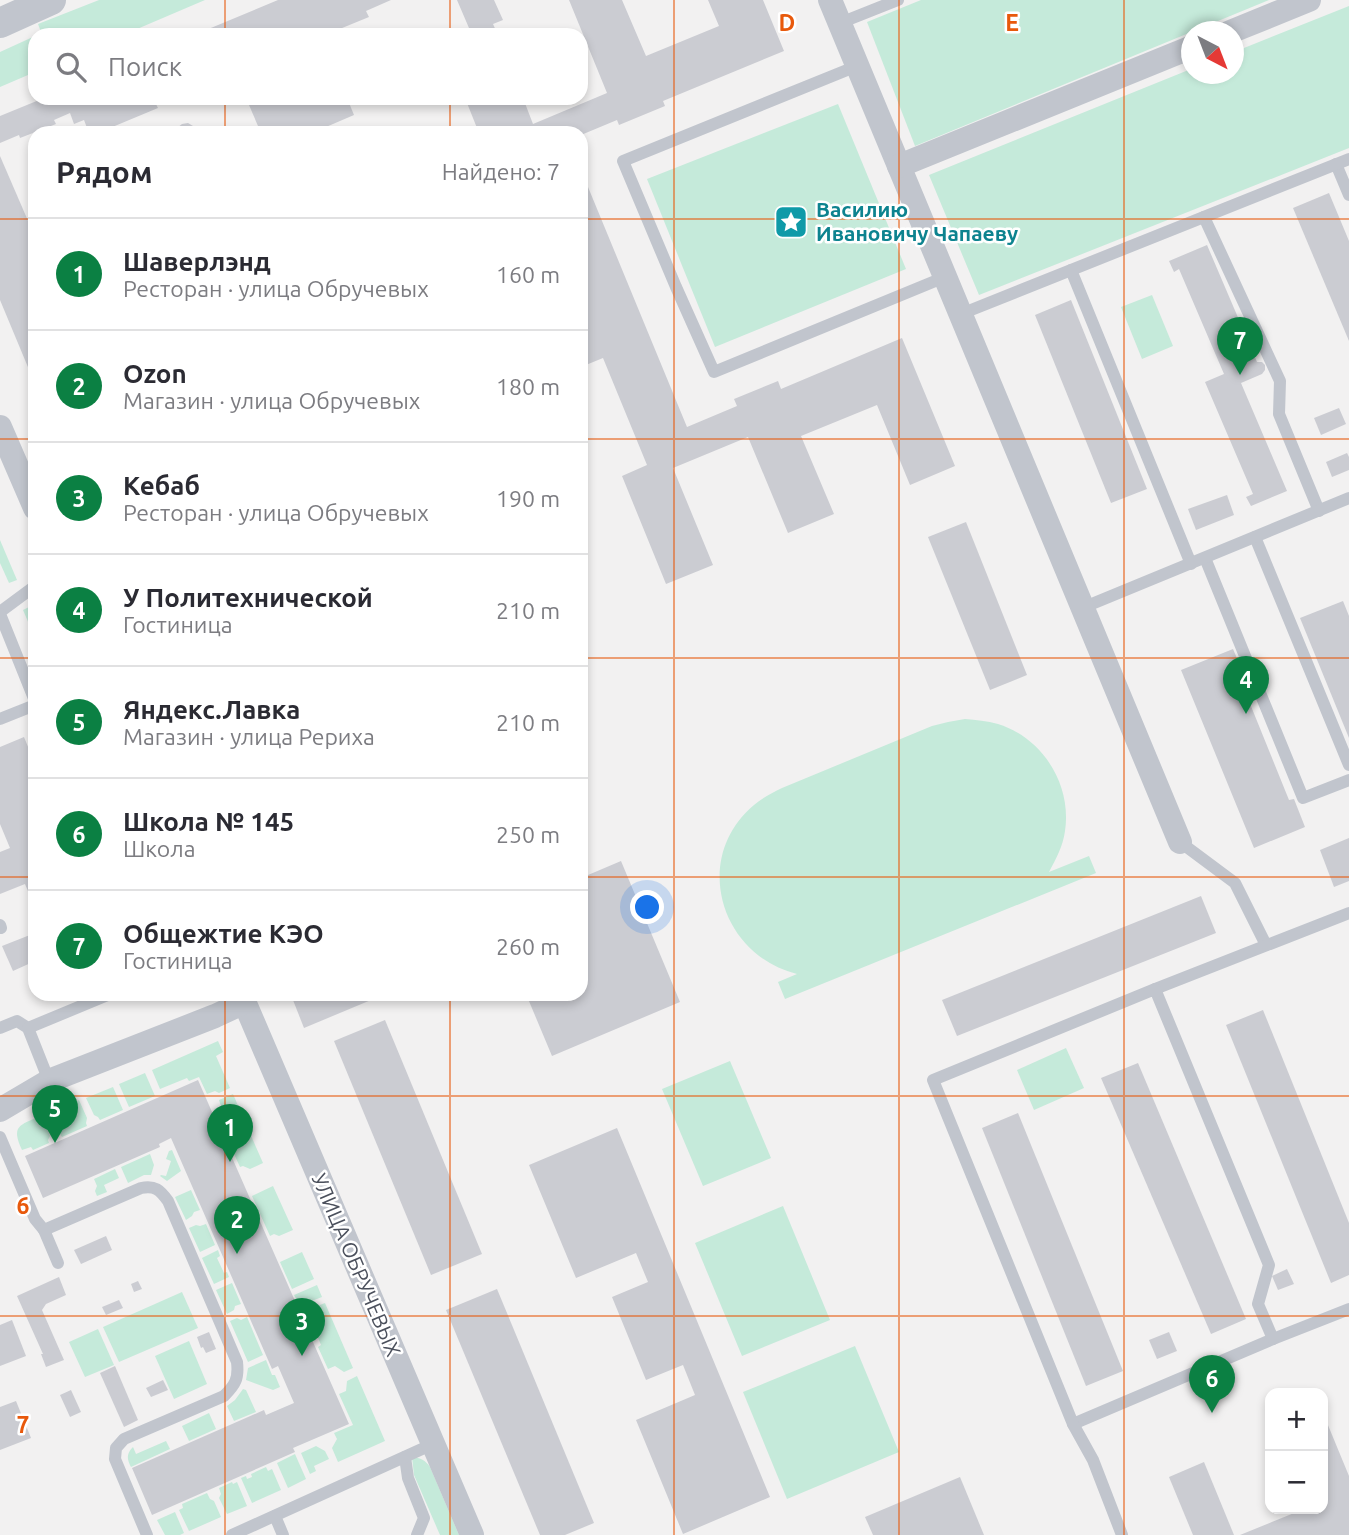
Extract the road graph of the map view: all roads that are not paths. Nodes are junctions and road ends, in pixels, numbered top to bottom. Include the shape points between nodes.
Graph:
1 (51, 0) edge
2 (830, 0) edge
3 (898, 0) edge
4 (1309, 0) edge
5 (0, 23) edge
6 (840, 23) junction
7 (1244, 26) edge
8 (1181, 51) edge
9 (858, 66) junction
10 (1349, 159) edge
11 (1336, 164) junction
12 (899, 166) junction
13 (1349, 195) edge
14 (1204, 217) junction
15 (1071, 270) junction
16 (945, 277) junction
17 (961, 314) junction
18 (2, 437) edge
19 (28, 493) edge
20 (1349, 498) edge
21 (1319, 511) junction
22 (1255, 537) junction
23 (1205, 558) junction
24 (1191, 564) junction
25 (28, 591) edge
26 (1082, 608) junction
27 (0, 613) edge
28 (28, 685) edge
29 (28, 706) edge
30 (0, 719) edge
31 (1349, 765) edge
32 (1349, 780) edge
33 (1180, 842) joint
34 (1349, 913) edge
35 (1266, 945) junction
36 (1155, 989) junction
37 (93, 1001) edge
38 (238, 1001) edge
39 (244, 1001) edge
40 (0, 1028) edge
41 (28, 1028) junction
42 (49, 1081) junction
43 (0, 1110) edge
44 (0, 1137) edge
45 (44, 1230) junction
46 (58, 1264) dead end
47 (1349, 1309) edge
48 (1273, 1339) junction
49 (1073, 1424) junction
50 (433, 1444) junction
51 (405, 1457) junction
52 (275, 1516) junction
53 (147, 1535) edge
54 (232, 1535) edge
55 (283, 1535) edge
56 (417, 1535) edge
57 (472, 1535) edge
58 (1122, 1535) edge

1 - 5 street
2 - 6 street
3 - 6 lane
4 - 7 street
6 - 9 street
8 - 12 street
9 - 12 street
9 - 16 lane via 623,161 714,372
10 - 11 lane
11 - 13 lane
11 - 14 lane
12 - 16 street
14 - 15 lane
14 - 21 lane via 1280,381 1279,414
15 - 17 lane
15 - 24 lane
16 - 17 street
17 - 26 street
18 - 19 street
20 - 21 lane
21 - 22 lane
22 - 23 lane
22 - 31 lane
23 - 24 lane
23 - 32 lane via 1303,798
24 - 26 lane
25 - 27 lane
26 - 33 street
27 - 28 lane
29 - 30 lane
33 - 35 lane via 1235,884
34 - 35 lane
35 - 36 lane
36 - 48 lane via 1269,1265 1258,1304
36 - 49 lane via 933,1080
37 - 41 lane
38 - 42 street via 215,1016
39 - 50 street, УЛИЦА ОБРУЧЕВЫХ
40 - 41 lane via 17,1021
41 - 42 lane
42 - 43 street
44 - 45 lane
45 - 46 lane
45 - 53 lane via 141,1188 161,1191 237,1362 234,1387 224,1396 124,1439 116,1448 115,1460
47 - 48 lane
48 - 49 lane
49 - 58 lane via 1093,1460
50 - 51 lane
50 - 57 street, УЛИЦА ОБРУЧЕВЫХ
51 - 52 lane
51 - 56 lane via 424,1518
52 - 54 lane
52 - 55 lane

